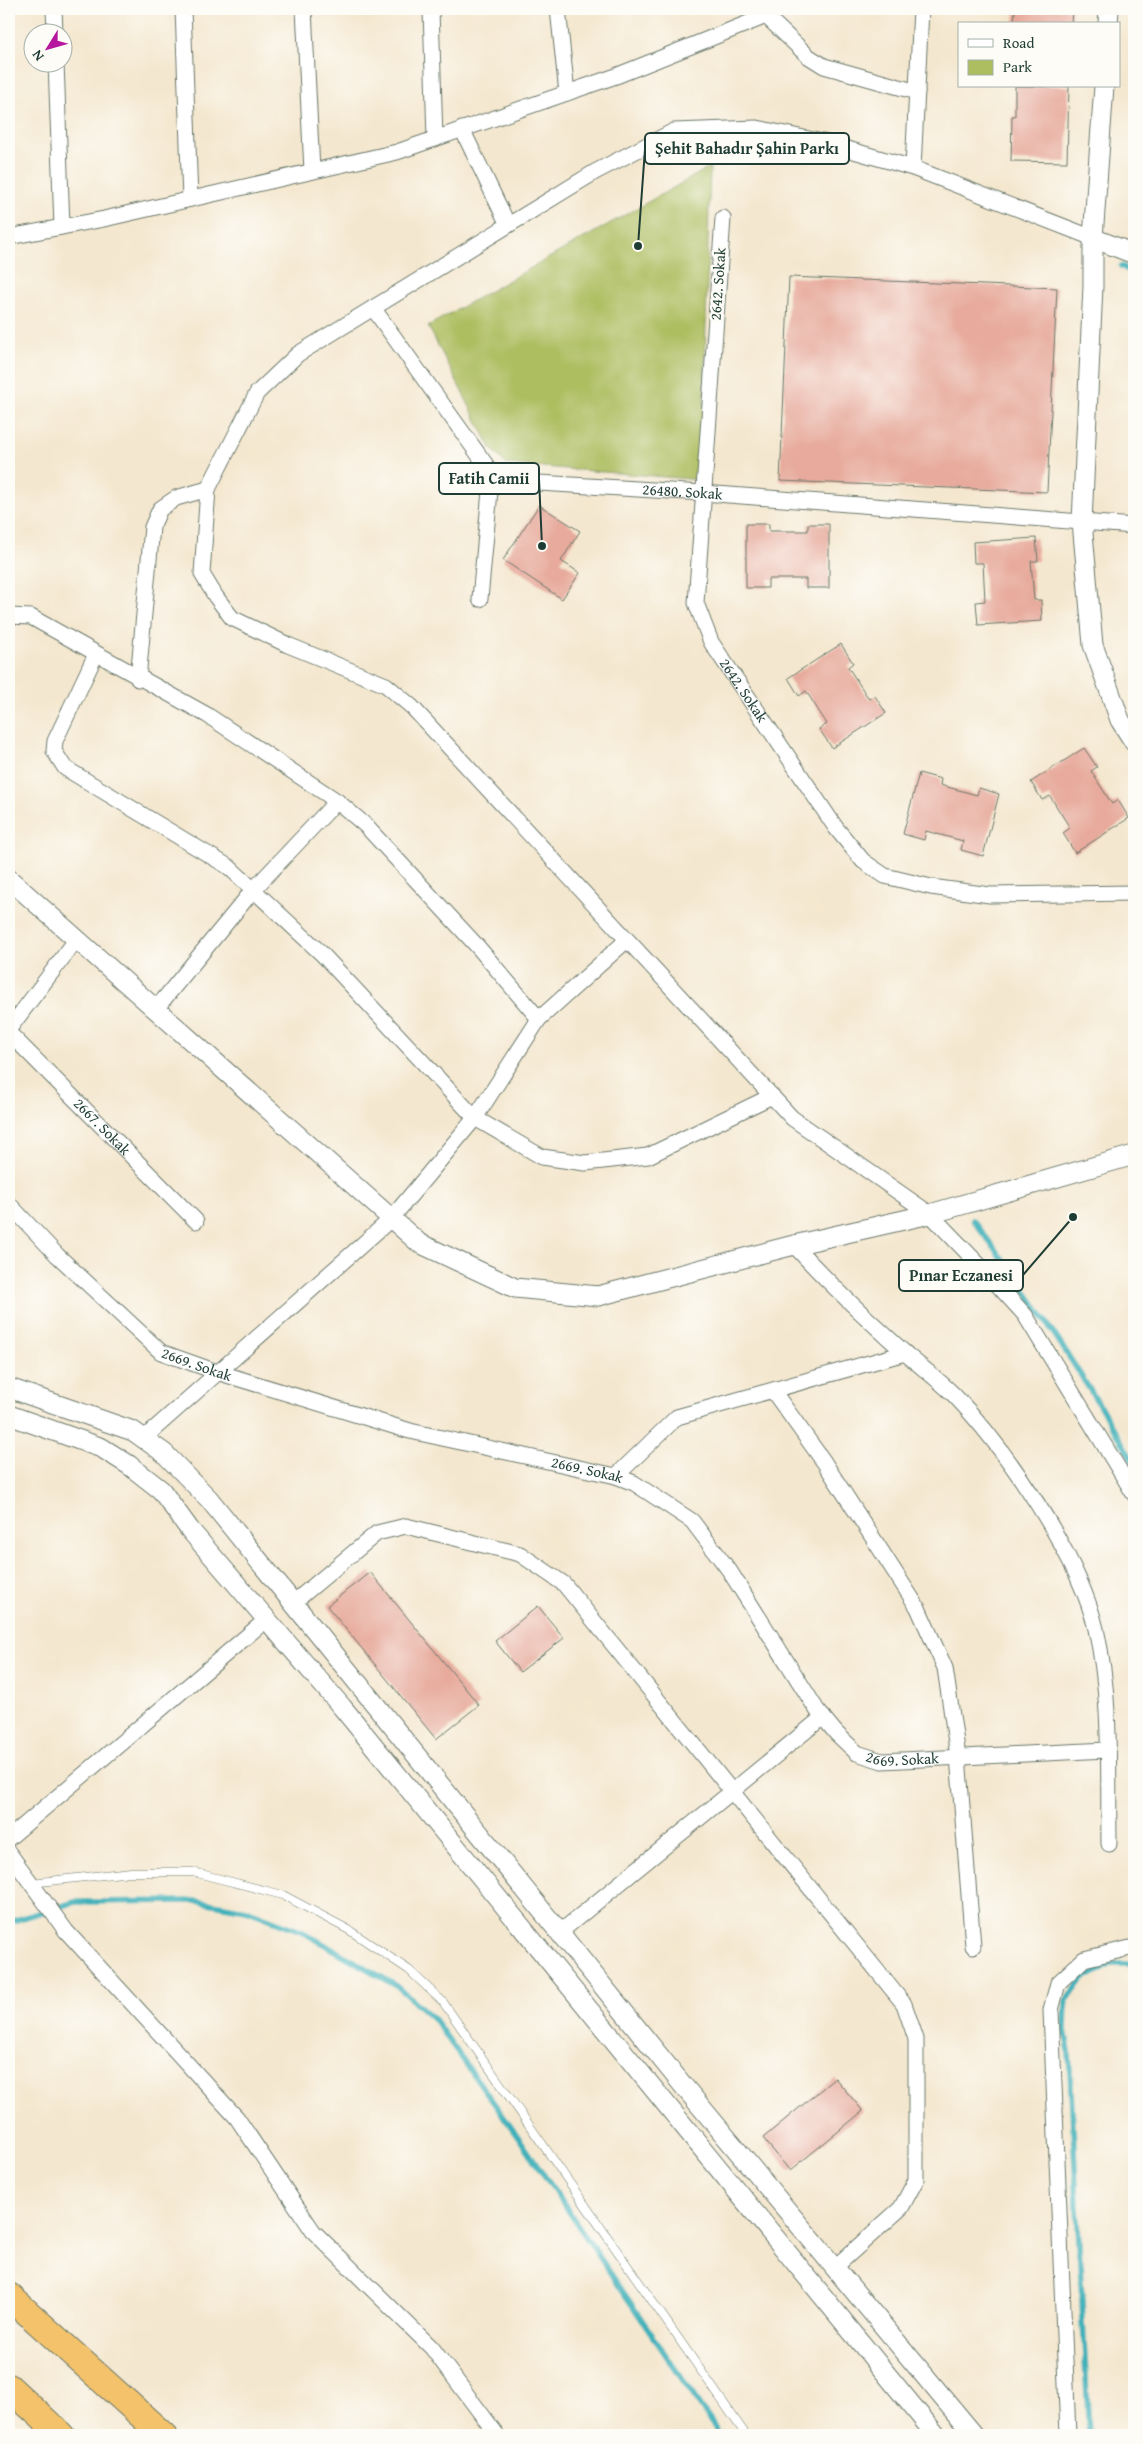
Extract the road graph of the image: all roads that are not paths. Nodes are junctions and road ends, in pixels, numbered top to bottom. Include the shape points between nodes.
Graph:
1 (54, 9) edge
2 (183, 9) edge
3 (304, 9) edge
4 (431, 9) edge
5 (558, 9) edge
6 (921, 9) edge
7 (1110, 9) edge
8 (770, 12) edge
9 (55, 22) edge
10 (1108, 22) edge
11 (56, 72) edge
12 (1104, 88) edge
13 (917, 92) junction
14 (567, 93) junction
15 (462, 129) junction
16 (435, 139) junction
17 (913, 168) junction
18 (312, 171) junction
19 (190, 199) junction
20 (723, 218) dead end
21 (508, 225) junction
22 (62, 227) junction
23 (9, 237) edge
24 (1093, 238) junction
25 (1134, 254) edge
26 (373, 308) junction
27 (491, 480) junction
28 (208, 489) junction
29 (703, 493) junction
30 (1082, 522) junction
31 (1134, 526) edge
32 (480, 599) dead end
33 (9, 616) edge
34 (96, 654) junction
35 (138, 679) junction
36 (1134, 742) edge
37 (337, 801) junction
38 (9, 879) edge
39 (254, 889) junction
40 (1134, 893) edge
41 (76, 940) junction
42 (627, 940) junction
43 (155, 1010) junction
44 (539, 1019) junction
45 (9, 1031) edge
46 (772, 1096) junction
47 (475, 1118) junction
48 (1134, 1155) edge
49 (9, 1204) edge
50 (930, 1214) junction
51 (391, 1219) junction
52 (196, 1222) dead end
53 (794, 1245) junction
54 (905, 1353) junction
55 (217, 1372) junction
56 (9, 1388) edge
57 (773, 1391) junction
58 (9, 1415) edge
59 (144, 1438) junction
60 (616, 1476) junction
61 (1134, 1494) edge
62 (292, 1603) junction
63 (267, 1619) junction
64 (823, 1717) junction
65 (1107, 1750) junction
66 (958, 1756) junction
67 (733, 1791) junction
68 (9, 1838) edge
69 (1110, 1844) dead end
70 (9, 1853) edge
71 (30, 1882) junction
72 (559, 1933) junction
73 (973, 1946) dead end
74 (1134, 1947) edge
75 (834, 2268) junction
76 (9, 2296) edge
77 (9, 2387) edge
78 (61, 2435) edge
79 (163, 2435) edge
80 (497, 2435) edge
81 (746, 2435) edge
82 (936, 2435) edge
83 (974, 2435) edge
84 (1068, 2435) edge

1 - 9 street
2 - 19 street
3 - 18 street
4 - 16 street
5 - 14 street
6 - 13 street
7 - 10 street
8 - 13 street via 808,56 824,66
8 - 14 street
11 - 22 street
12 - 24 street
13 - 17 street
14 - 15 street
15 - 16 street
15 - 21 street
16 - 18 street via 397,152
17 - 21 street via 823,142 756,128 674,131 595,172
17 - 24 street
18 - 19 street
19 - 22 street
20 - 29 street, 2642. Sokak
21 - 26 street
22 - 23 street
24 - 25 street
24 - 30 street
26 - 27 street via 486,465
26 - 28 street via 298,354 257,393
27 - 29 street, 26480. Sokak
27 - 32 street
28 - 35 street via 176,498 160,509 152,527
28 - 42 street via 202,574 232,618 386,686 412,707
29 - 30 street, 26480. Sokak
29 - 40 street, 2642. Sokak via 696,603 711,642 836,828 863,861 885,876 980,894
30 - 31 street, 26480. Sokak
30 - 36 street via 1093,645 1120,720
33 - 34 street via 31,617
34 - 35 street
34 - 39 street via 55,741 54,751 65,768 229,868
35 - 37 street via 207,715
37 - 39 street
37 - 44 street via 365,825 478,947
38 - 41 street
39 - 43 street
39 - 47 street via 322,954
41 - 43 street
41 - 45 street
42 - 44 street
42 - 46 street
43 - 51 street
44 - 47 street
45 - 52 street, 2667. Sokak
46 - 47 street via 648,1156 585,1163 542,1157
46 - 50 street via 792,1118
47 - 51 street
48 - 50 street
49 - 55 street, 2669. Sokak via 56,1255 160,1352
50 - 53 street
50 - 61 street via 1025,1315
51 - 53 street via 419,1243 514,1288 598,1296
51 - 55 street
53 - 54 street
54 - 57 street
54 - 65 street via 953,1394 990,1437 1039,1508 1072,1565 1096,1629
55 - 59 street
55 - 60 street, 2669. Sokak via 410,1431
56 - 59 street via 134,1431
57 - 60 street via 677,1417
57 - 66 street via 824,1462 918,1608 944,1668
58 - 63 street via 102,1448 129,1465 160,1490
59 - 62 street via 164,1452 208,1499
60 - 64 street, 2669. Sokak via 634,1483 692,1521 729,1570
62 - 67 street via 377,1533 406,1526 520,1554 564,1584
62 - 72 street
63 - 68 street
63 - 82 street
64 - 66 street, 2669. Sokak via 857,1753 882,1761
64 - 67 street
65 - 66 street, 2669. Sokak
65 - 69 street
66 - 73 street
67 - 72 street
67 - 75 street via 904,2004 916,2038 916,2180 902,2208
70 - 71 street
71 - 80 street via 66,1932 237,2118 313,2231 432,2348
71 - 81 lane via 131,1872 193,1872 283,1895 349,1930 409,1970 442,2002
72 - 75 street
74 - 84 street via 1084,1959 1058,1983 1051,2010
75 - 83 street
76 - 79 highway
77 - 78 highway

